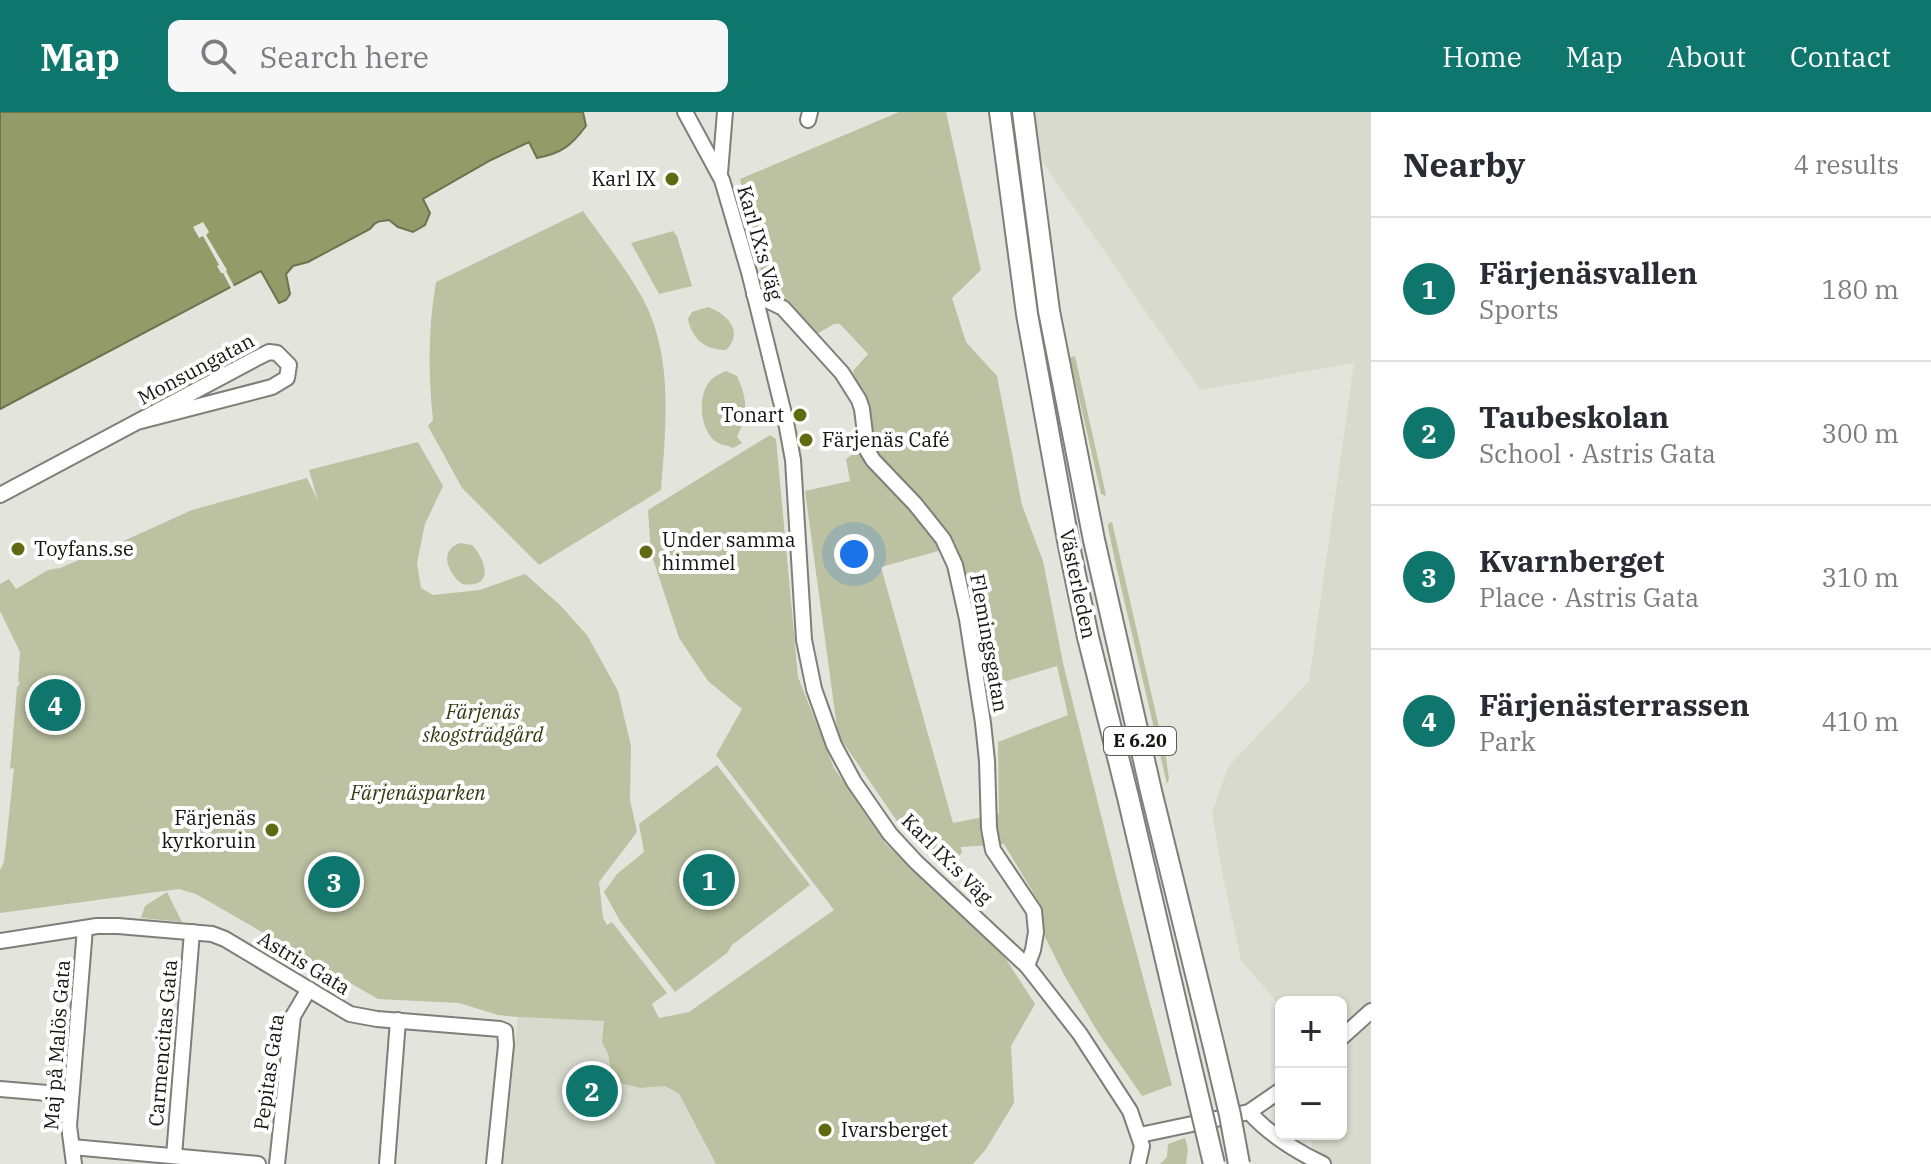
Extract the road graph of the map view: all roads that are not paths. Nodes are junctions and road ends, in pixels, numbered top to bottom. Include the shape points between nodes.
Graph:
1 (685, 112) edge
2 (725, 112) edge
3 (1000, 112) edge
4 (1023, 112) edge
5 (719, 173) junction
6 (754, 294) junction
7 (137, 422) junction
8 (0, 495) edge
9 (85, 928) junction
10 (192, 932) junction
11 (0, 941) edge
12 (1027, 966) junction
13 (309, 989) junction
14 (1371, 1011) edge
15 (398, 1020) junction
16 (1347, 1033) edge
17 (0, 1089) edge
18 (1275, 1094) edge
19 (71, 1095) junction
20 (1249, 1112) junction
21 (1140, 1135) junction
22 (72, 1147) junction
23 (174, 1156) junction
24 (74, 1164) edge
25 (258, 1164) edge
26 (277, 1164) edge
27 (387, 1164) edge
28 (494, 1164) edge
29 (1138, 1164) edge
30 (1214, 1164) edge
31 (1239, 1164) edge
32 (1323, 1164) edge

1 - 5 street, Karl IX:s Väg
2 - 5 street, Karl IX:s Väg
3 - 30 highway, Västerleden / E 6.20, bridge via 1027,314 1066,530
4 - 31 highway, Västerleden / E 6.20, bridge via 1049,311 1094,540
5 - 6 street, Karl IX:s Väg
6 - 12 street, Karl IX:s Väg via 793,460 804,640 834,745 890,834
6 - 12 street, Flemingsgatan via 783,308 842,373 859,400 867,450 943,539 955,565 983,723 993,850 1034,911 1036,932
7 - 7 street, Monsungatan via 269,352 289,365 287,378 268,388
7 - 8 street, Monsungatan
9 - 10 street, Astris Gata
9 - 11 street, Astris Gata
9 - 19 street, Maj på Malös Gata
10 - 13 street, Astris Gata via 225,939
10 - 23 street, Carmencitas Gata
12 - 21 street, Karl IX:s Väg via 1108,1074
13 - 15 street, Astris Gata via 350,1014
13 - 26 street, Pepitas Gata via 293,1016
14 - 16 street
15 - 27 street
15 - 28 street, Astris Gata via 505,1031
17 - 19 street
18 - 20 street
19 - 22 street, Maj på Malös Gata
20 - 21 street
20 - 32 street via 1269,1132
21 - 29 street, Karl IX:s Väg
22 - 23 street
22 - 24 street, Maj på Malös Gata
23 - 25 street

